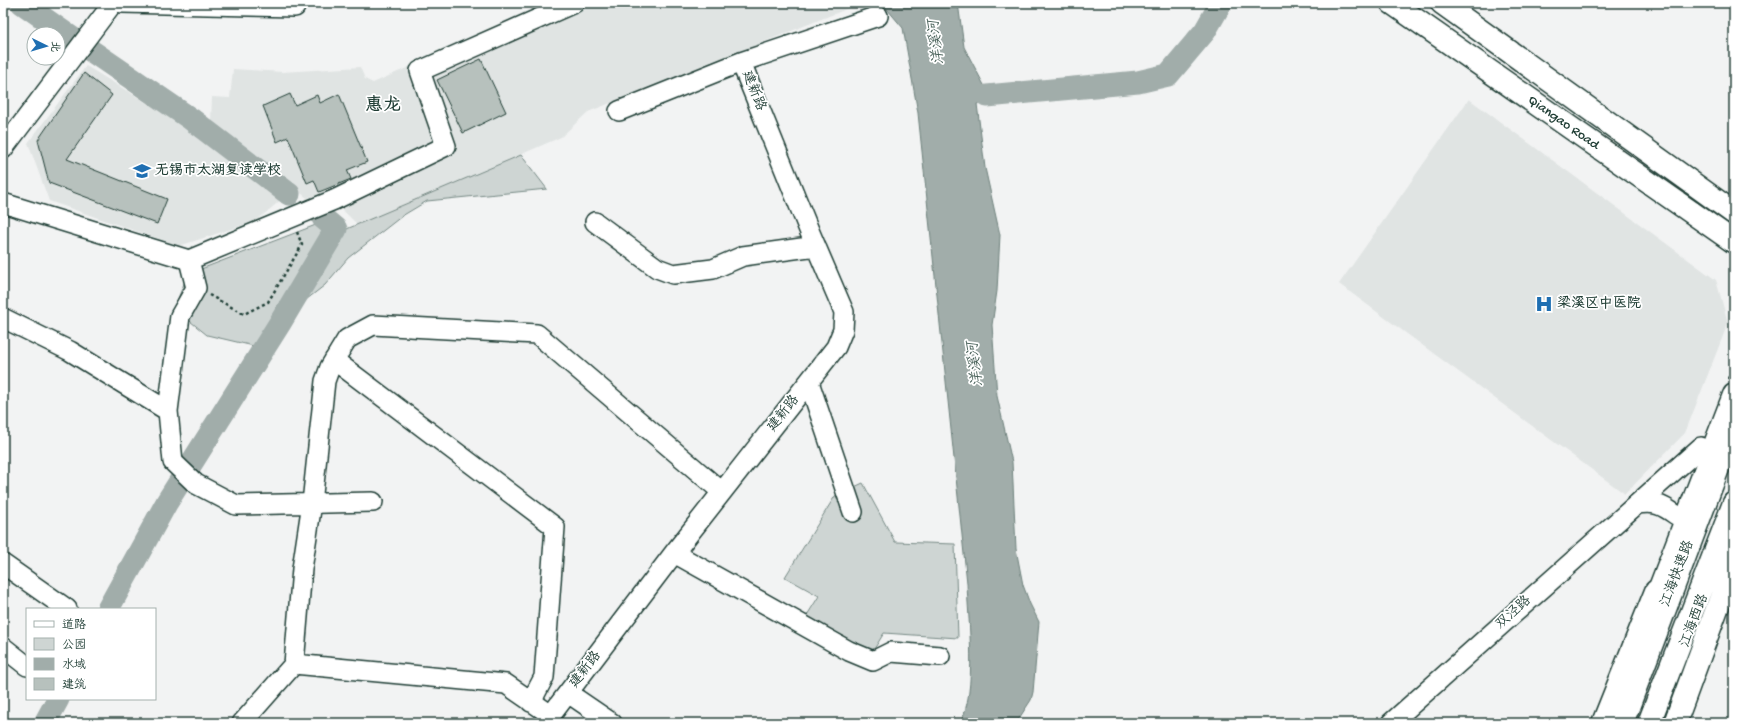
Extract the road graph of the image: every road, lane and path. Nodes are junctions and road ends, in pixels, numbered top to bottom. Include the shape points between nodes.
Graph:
1 (113, 3) edge
2 (122, 3) edge
3 (295, 3) edge
4 (574, 3) edge
5 (1392, 3) edge
6 (1442, 3) edge
7 (878, 16) dead end
8 (741, 62) junction
9 (619, 111) dead end
10 (3, 149) edge
11 (3, 203) edge
12 (1734, 213) edge
13 (292, 217) junction
14 (596, 222) dead end
15 (1734, 242) edge
16 (816, 246) junction
17 (189, 260) junction
18 (196, 288) junction
19 (3, 318) edge
20 (334, 360) junction
21 (808, 382) junction
22 (1734, 396) edge
23 (168, 411) junction
24 (1734, 426) edge
25 (1702, 447) dead end
26 (722, 492) junction
27 (372, 502) dead end
28 (312, 503) junction
29 (1637, 504) junction
30 (853, 512) dead end
31 (1734, 515) edge
32 (1680, 519) junction
33 (674, 553) junction
34 (3, 564) edge
35 (66, 608) edge
36 (3, 647) edge
37 (940, 656) dead end
38 (294, 664) junction
39 (26, 665) edge
40 (568, 694) junction
41 (532, 702) junction
42 (548, 719) edge
43 (242, 723) edge
44 (612, 723) edge
45 (1391, 723) edge
46 (1603, 723) edge
47 (1608, 723) edge
48 (1622, 723) edge
49 (1649, 723) edge
50 (1656, 723) edge
51 (1675, 723) edge

1 - 10 street
2 - 3 street via 295,7
4 - 13 street via 420,71 446,146 334,200
5 - 15 main road, Qiangao Road
6 - 12 main road, Qiangao Road
7 - 8 street
8 - 9 street
8 - 16 street, 建新路
11 - 17 street
13 - 17 street
13 - 18 path via 302,245 268,302 244,314
14 - 16 street via 657,268 673,274 712,269 743,256
16 - 21 street, 建新路 via 844,312 844,330 836,347
17 - 18 street
18 - 23 street via 180,316
19 - 23 street via 70,351
20 - 26 street via 347,339 373,325 537,334
20 - 28 street via 325,381
20 - 41 street via 555,526 544,677
21 - 26 street, 建新路
21 - 30 street
22 - 32 main road
23 - 28 street via 173,462 196,484 236,505
24 - 48 main road, 江海快速路
25 - 29 street, 双泾路
26 - 33 street, 建新路
27 - 28 street
28 - 38 street via 302,569
29 - 32 street via 1651,502 1662,505
29 - 45 street, 双泾路
31 - 49 main road, 江海快速路
31 - 50 main road, 江海西路
31 - 51 main road via 1729,576
32 - 46 main road
32 - 47 main road
33 - 37 street via 849,651 874,661 891,652
33 - 40 street, 建新路
34 - 35 street
36 - 39 street
38 - 41 street via 506,684
38 - 43 street
40 - 42 street, 建新路
40 - 44 street
41 - 42 street

